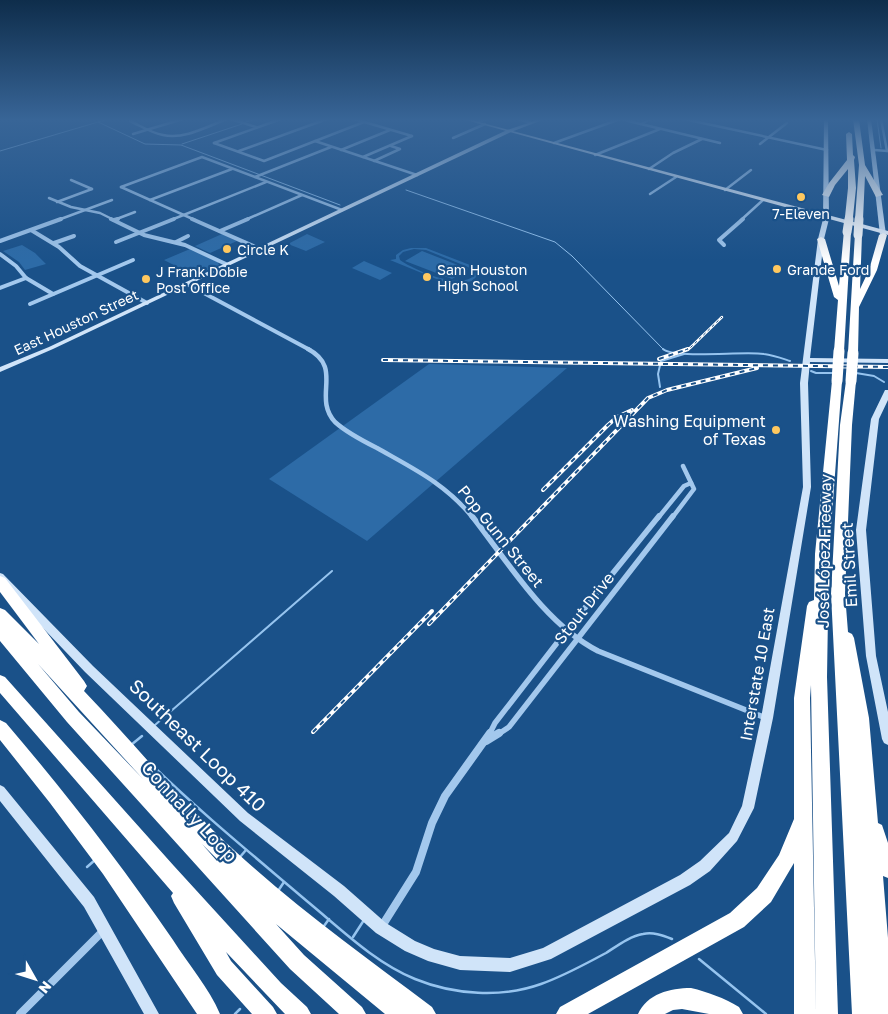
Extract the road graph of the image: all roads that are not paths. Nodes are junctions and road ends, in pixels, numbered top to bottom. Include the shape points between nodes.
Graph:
1 (177, 166) edge
2 (226, 166) edge
3 (283, 166) edge
4 (390, 166) edge
5 (435, 166) edge
6 (639, 166) edge
7 (653, 166) edge
8 (827, 166) edge
9 (846, 166) edge
10 (852, 166) edge
11 (862, 166) edge
12 (863, 166) edge
13 (876, 166) edge
14 (233, 169) junction
15 (649, 169) junction
16 (751, 170) dead end
17 (417, 175) junction
18 (676, 177) junction
19 (255, 178) junction
20 (71, 180) dead end
21 (267, 182) junction
22 (725, 190) junction
23 (650, 194) dead end
24 (302, 195) junction
25 (826, 195) junction
26 (879, 195) junction
27 (49, 198) dead end
28 (112, 200) dead end
29 (150, 200) junction
30 (763, 200) junction
31 (57, 202) junction
32 (86, 209) junction
33 (342, 210) junction
34 (135, 212) dead end
35 (184, 215) junction
36 (826, 217) junction
37 (114, 220) junction
38 (31, 230) junction
39 (220, 232) junction
40 (139, 233) junction
41 (74, 236) dead end
42 (188, 236) dead end
43 (886, 236) edge
44 (822, 239) junction
45 (0, 241) edge
46 (116, 242) dead end
47 (175, 242) junction
48 (54, 243) junction
49 (724, 245) dead end
50 (260, 249) junction
51 (0, 254) edge
52 (133, 260) dead end
53 (228, 264) junction
54 (98, 275) junction
55 (26, 278) junction
56 (187, 284) junction
57 (0, 288) edge
58 (53, 294) junction
59 (147, 303) junction
60 (30, 304) dead end
61 (842, 308) junction
62 (853, 312) junction
63 (807, 360) junction
64 (888, 361) edge
65 (0, 370) edge
66 (888, 392) edge
67 (683, 466) dead end
68 (691, 483) junction
69 (822, 554) junction
70 (0, 577) edge
71 (0, 582) edge
72 (838, 594) junction
73 (0, 614) edge
74 (0, 630) edge
75 (567, 630) junction
76 (577, 639) junction
77 (0, 682) edge
78 (73, 718) junction
79 (767, 718) junction
80 (0, 728) edge
81 (111, 731) junction
82 (888, 739) edge
83 (486, 741) junction
84 (0, 790) edge
85 (868, 802) junction
86 (803, 809) junction
87 (888, 869) edge
88 (167, 873) junction
89 (381, 928) junction
90 (105, 929) junction
91 (403, 1012) edge
92 (20, 1014) edge
93 (152, 1014) edge
94 (210, 1014) edge
95 (266, 1014) edge
96 (300, 1014) edge
97 (355, 1014) edge
98 (425, 1014) edge
99 (566, 1014) edge
100 (649, 1014) edge
101 (732, 1014) edge
102 (805, 1014) edge
103 (827, 1014) edge
104 (863, 1014) edge
105 (884, 1014) edge

1 - 29 street via 121,187
2 - 14 street
3 - 19 street
4 - 17 street
5 - 17 main road, East Houston Street
6 - 15 main road
7 - 15 street
8 - 25 main road, Interstate 10 East
9 - 25 highway via 830,184
10 - 61 highway, José López Freeway, bridge
11 - 62 highway, José López Freeway, bridge
12 - 26 highway
13 - 26 main road
14 - 19 street
14 - 29 street
15 - 18 main road
16 - 22 street
17 - 33 main road, East Houston Street
18 - 22 main road
18 - 23 street
19 - 21 street
20 - 31 street via 92,190
21 - 24 street
21 - 35 street
22 - 30 main road
24 - 33 street
24 - 39 street
25 - 36 main road, Interstate 10 East
26 - 43 main road
27 - 31 street
28 - 32 street
29 - 35 street
30 - 36 main road
30 - 49 street via 719,240
31 - 32 street
32 - 37 street
32 - 38 street
33 - 50 main road, East Houston Street
34 - 37 street
35 - 39 street
35 - 40 street
36 - 43 main road
36 - 44 main road, Interstate 10 East
37 - 40 street
38 - 45 street
38 - 48 street
39 - 50 street
40 - 46 street
40 - 47 street
41 - 48 street
42 - 47 street
43 - 62 highway
44 - 61 highway
44 - 63 main road, Interstate 10 East
47 - 53 street
48 - 54 street via 80,266
50 - 53 main road, East Houston Street
51 - 55 street
52 - 54 street
53 - 56 main road, East Houston Street
54 - 58 street
54 - 59 street
55 - 57 street
55 - 58 street
56 - 59 main road, East Houston Street
56 - 75 street, Pop Gunn Street via 318,354 328,371 325,402 334,420 449,491 546,611
58 - 60 street
59 - 65 main road, East Houston Street
61 - 69 highway, José López Freeway, bridge
62 - 72 highway, José López Freeway, bridge via 852,381 846,425
63 - 64 main road
63 - 79 main road, Interstate 10 East via 804,388 807,486
66 - 82 main road, Emil Street via 874,419 861,530 871,656
67 - 68 street
68 - 75 street, Stout Drive via 684,486
68 - 76 street, Stout Drive via 694,489
69 - 86 highway via 802,698
69 - 103 highway, José López Freeway via 819,677
70 - 89 main road, Southeast Loop 410 via 244,817
71 - 81 highway
72 - 85 highway via 861,718
72 - 104 highway, José López Freeway
73 - 81 highway
74 - 78 highway, Connally Loop
75 - 76 street, Pop Gunn Street
75 - 83 street, Stout Drive via 495,723
76 - 79 street, Pop Gunn Street via 598,651
76 - 83 street, Stout Drive via 510,727
77 - 88 highway
78 - 91 highway via 97,731 222,862 313,942
78 - 97 highway, Connally Loop via 297,962
79 - 89 main road, Interstate 10 East via 754,787 742,820 733,837 685,880 546,954 510,965 460,963 433,956
80 - 94 highway via 72,815 162,938
81 - 98 highway, Connally Loop via 230,858 335,947
83 - 89 street, Stout Drive via 445,796 432,823 416,872
84 - 90 main road via 88,902
85 - 87 highway
85 - 105 highway
86 - 99 highway via 786,862 764,894 737,920
86 - 102 highway
88 - 95 highway via 224,968
88 - 96 highway
90 - 92 street
90 - 93 main road
100 - 101 highway via 663,1002 684,998 715,1005

